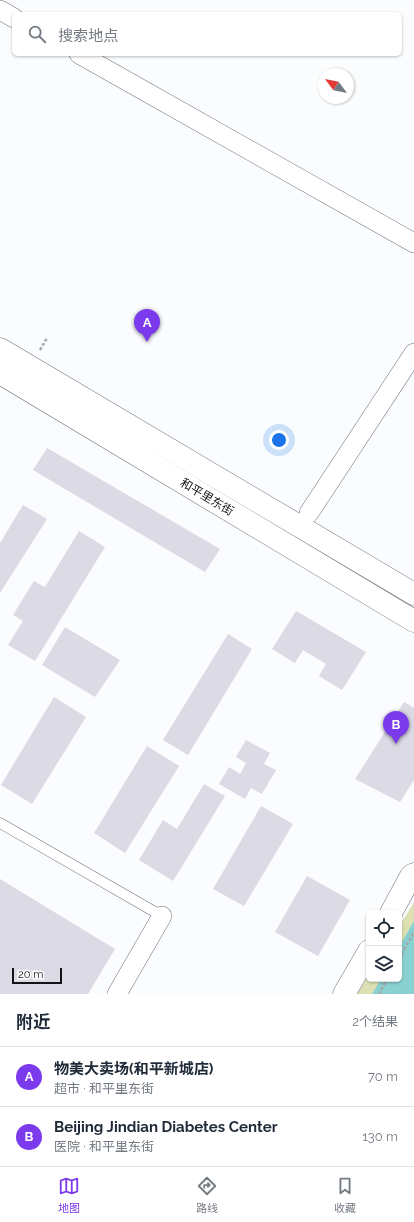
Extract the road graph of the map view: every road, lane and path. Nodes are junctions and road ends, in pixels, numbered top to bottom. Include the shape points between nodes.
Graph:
1 (0, 10) edge
2 (12, 17) edge
3 (83, 56) edge
4 (414, 243) edge
5 (0, 349) edge
6 (414, 352) edge
7 (0, 373) edge
8 (309, 513) dead end
9 (414, 594) edge
10 (414, 621) edge
11 (0, 823) edge
12 (413, 874) edge
13 (393, 910) edge
14 (162, 916) joint
15 (414, 932) edge
16 (402, 953) edge
17 (366, 956) edge
18 (385, 982) edge
19 (117, 994) edge
20 (344, 994) edge
21 (379, 994) edge

1 - 2 street
3 - 4 street
5 - 9 street, 和平里东街
6 - 8 street
7 - 10 street, 和平里东街
11 - 14 lane
12 - 13 street
14 - 19 street
15 - 16 path
17 - 20 street
18 - 21 path

